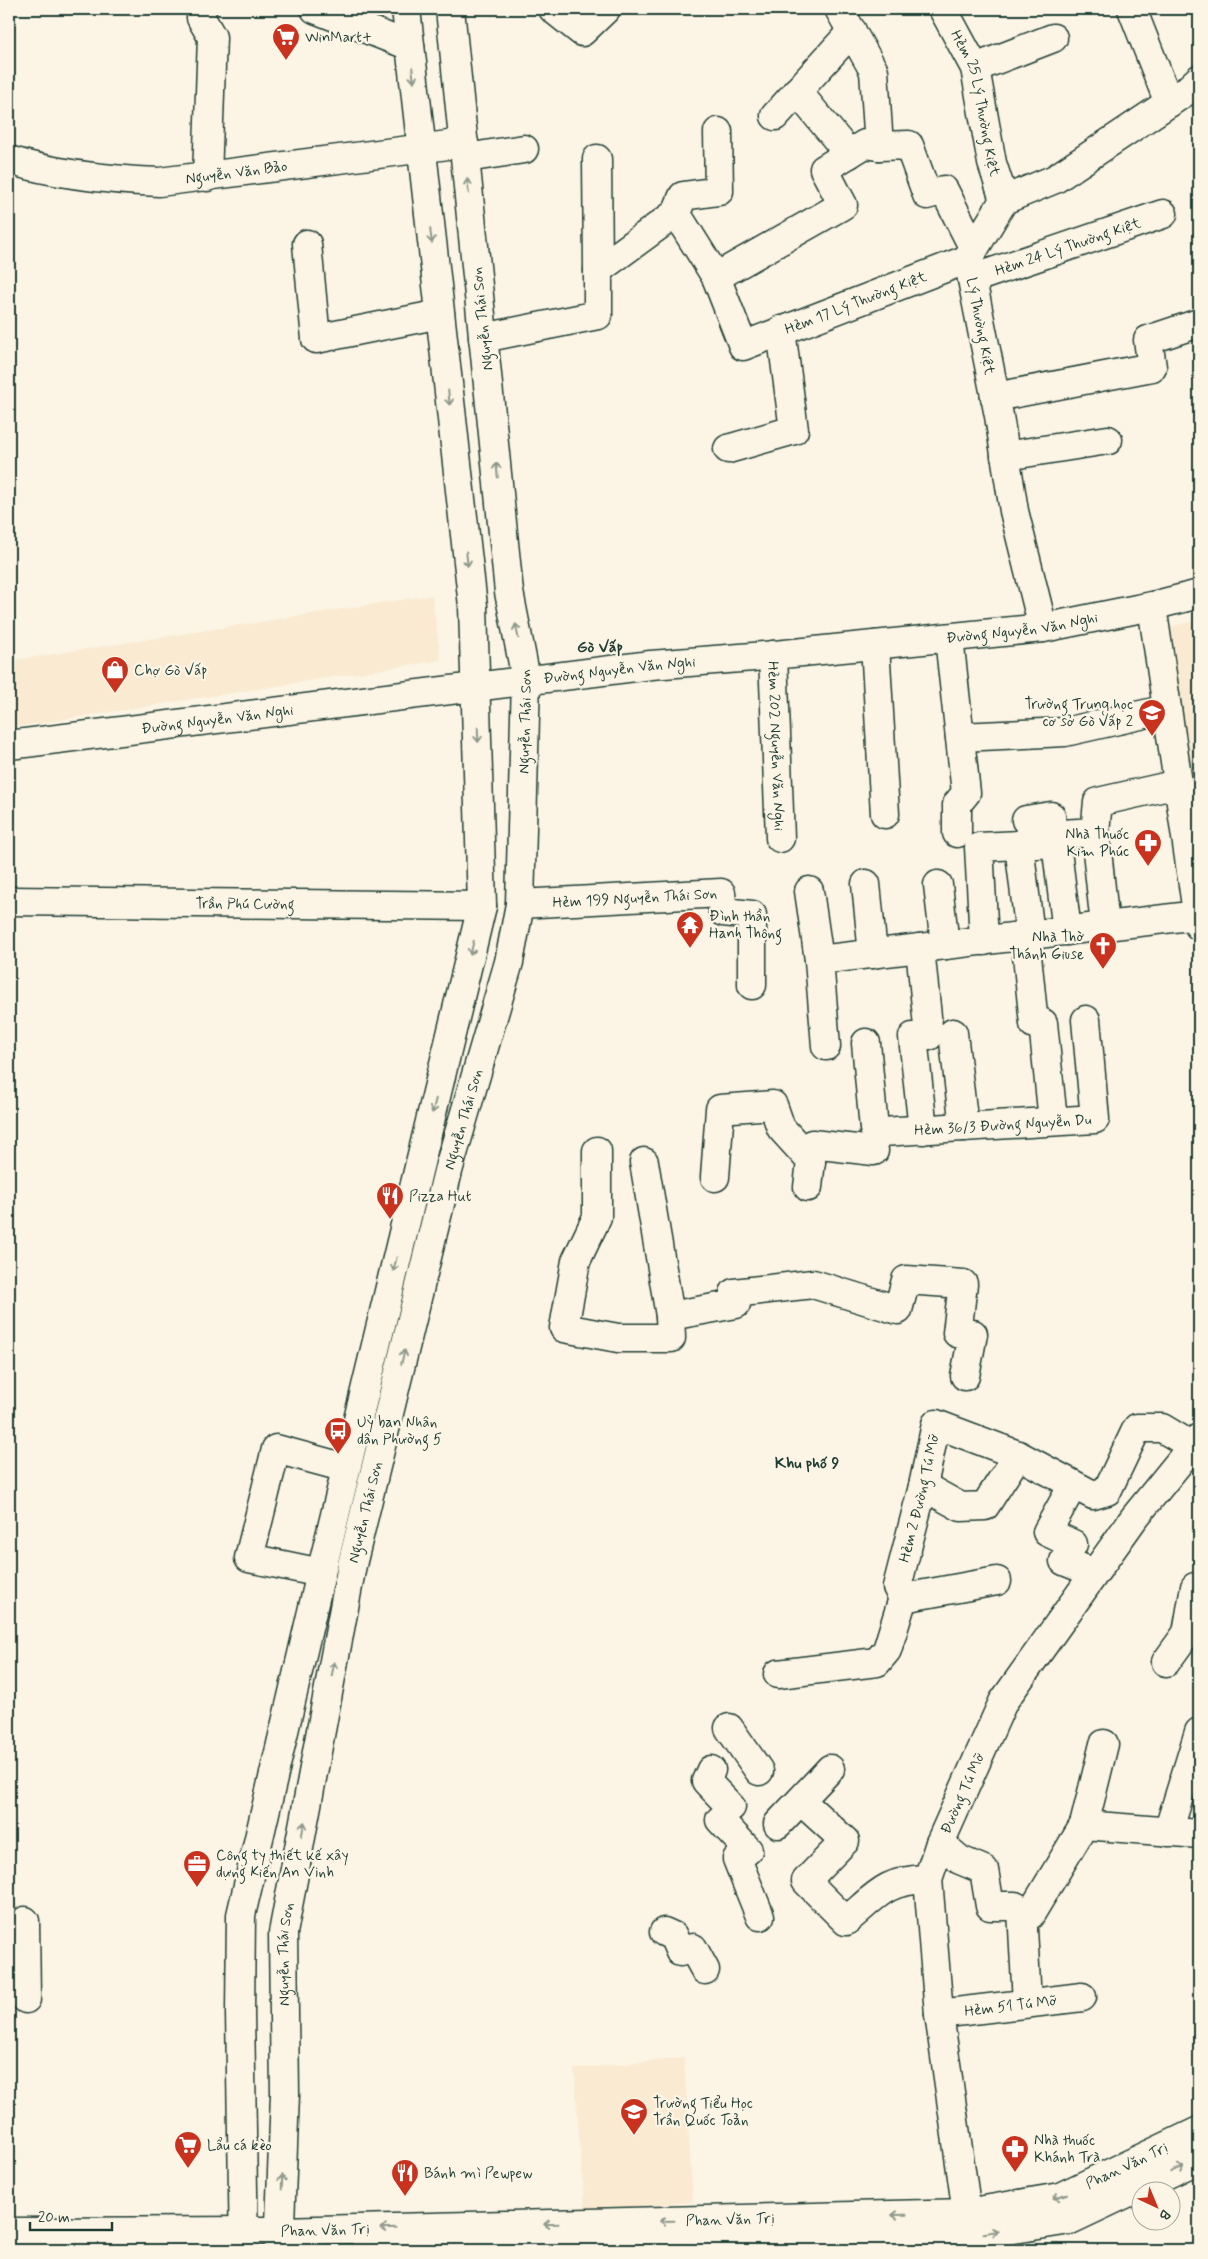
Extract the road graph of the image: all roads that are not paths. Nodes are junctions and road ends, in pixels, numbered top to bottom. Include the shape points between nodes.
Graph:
1 (202, 9) edge
2 (315, 9) edge
3 (406, 9) edge
4 (450, 9) edge
5 (553, 9) edge
6 (606, 9) edge
7 (943, 9) edge
8 (1132, 9) edge
9 (845, 20) edge
10 (1053, 38) dead end
11 (410, 46) junction
12 (974, 68) junction
13 (1199, 78) edge
14 (797, 91) junction
15 (1169, 102) junction
16 (775, 116) dead end
17 (718, 132) dead end
18 (879, 146) junction
19 (421, 149) junction
20 (524, 149) dead end
21 (465, 151) junction
22 (849, 154) junction
23 (597, 159) dead end
24 (9, 160) edge
25 (207, 177) junction
26 (1004, 200) junction
27 (676, 213) junction
28 (1163, 214) dead end
29 (307, 244) dead end
30 (971, 262) junction
31 (598, 270) junction
32 (716, 277) junction
33 (440, 314) junction
34 (1199, 323) edge
35 (781, 330) junction
36 (483, 338) junction
37 (996, 397) junction
38 (1108, 440) dead end
39 (728, 449) dead end
40 (1005, 456) junction
41 (1199, 594) edge
42 (1152, 606) junction
43 (1043, 628) junction
44 (949, 638) junction
45 (876, 645) junction
46 (773, 655) junction
47 (526, 679) junction
48 (476, 686) junction
49 (1167, 709) junction
50 (960, 737) junction
51 (9, 745) edge
52 (1178, 784) junction
53 (885, 814) dead end
54 (1023, 832) junction
55 (1095, 832) junction
56 (780, 838) dead end
57 (968, 840) junction
58 (1054, 844) junction
59 (866, 884) dead end
60 (938, 886) dead end
61 (809, 890) dead end
62 (9, 901) edge
63 (520, 904) junction
64 (482, 906) junction
65 (1198, 920) edge
66 (1105, 926) junction
67 (1067, 931) junction
68 (1028, 935) junction
69 (984, 941) junction
70 (933, 947) junction
71 (873, 954) junction
72 (819, 960) junction
73 (752, 985) dead end
74 (1086, 1020) dead end
75 (932, 1035) junction
76 (866, 1043) dead end
77 (826, 1046) dead end
78 (1053, 1121) junction
79 (964, 1127) junction
80 (923, 1130) junction
81 (874, 1140) junction
82 (597, 1151) dead end
83 (644, 1162) dead end
84 (714, 1177) dead end
85 (670, 1316) junction
86 (965, 1376) dead end
87 (367, 1384) junction
88 (395, 1390) junction
89 (1196, 1442) edge
90 (1018, 1455) junction
91 (346, 1468) junction
92 (1074, 1484) junction
93 (923, 1486) junction
94 (321, 1573) junction
95 (1094, 1573) junction
96 (997, 1581) dead end
97 (1199, 1587) edge
98 (903, 1598) junction
99 (1166, 1662) dead end
100 (778, 1674) dead end
101 (729, 1728) dead end
102 (1199, 1732) edge
103 (1104, 1744) dead end
104 (830, 1769) dead end
105 (711, 1770) dead end
106 (759, 1771) dead end
107 (802, 1801) junction
108 (778, 1824) dead end
109 (1084, 1825) junction
110 (1168, 1832) junction
111 (1199, 1834) edge
112 (940, 1843) junction
113 (928, 1878) junction
114 (1022, 1910) junction
115 (760, 1916) dead end
116 (25, 1921) dead end
117 (664, 1932) dead end
118 (704, 1970) dead end
119 (1082, 1997) dead end
120 (26, 2000) dead end
121 (1027, 2003) junction
122 (939, 2014) junction
123 (1199, 2131) edge
124 (1199, 2159) edge
125 (718, 2230) junction
126 (9, 2232) edge
127 (960, 2233) edge
128 (245, 2240) edge
129 (280, 2241) edge
130 (365, 2250) edge

1 - 25 street via 201,18 212,37
2 - 11 street
3 - 11 street, Nguyễn Thái Sơn
4 - 21 street, Nguyễn Thái Sơn
5 - 6 street via 582,32
7 - 12 street, Hẻm 25 Lý Thường Kiệt
8 - 15 street
9 - 14 street
9 - 18 street via 874,71
10 - 12 street
11 -> 19 street, Nguyễn Thái Sơn
12 - 26 street, Hẻm 25 Lý Thường Kiệt via 992,163
13 - 15 street
14 - 16 street
14 - 22 street
15 - 26 street via 1055,179
17 - 27 street via 719,191 683,196
18 - 22 street via 865,144
18 - 30 street, Lý Thường Kiệt via 909,145 927,195 944,190
19 - 21 street, Nguyễn Văn Bảo
19 - 25 street, Nguyễn Văn Bảo
19 -> 33 street, Nguyễn Thái Sơn
20 - 21 street, Nguyễn Văn Bảo
36 -> 21 street, Nguyễn Thái Sơn
22 - 32 street via 824,169 843,205
23 - 31 street
24 - 25 street, Nguyễn Văn Bảo via 132,181
26 - 30 street
27 - 31 street
27 - 32 street
28 - 30 street, Hẻm 24 Lý Thường Kiệt
29 - 33 street via 316,338
30 - 35 street, Hẻm 17 Lý Thường Kiệt
30 - 37 street, Lý Thường Kiệt
31 - 36 street via 598,315
32 - 35 street, Hẻm 17 Lý Thường Kiệt via 743,346
33 -> 48 street, Nguyễn Thái Sơn via 472,606
34 - 37 street via 1148,340 1152,367
35 - 39 street via 794,430
47 -> 36 street, Nguyễn Thái Sơn via 509,592
37 - 40 street, Lý Thường Kiệt
38 - 40 street
40 - 43 street, Lý Thường Kiệt via 1014,511
41 - 42 street, Đường Nguyễn Văn Nghi
42 - 43 street, Đường Nguyễn Văn Nghi
42 - 49 street
43 - 44 street, Đường Nguyễn Văn Nghi
44 - 45 street, Đường Nguyễn Văn Nghi
44 - 50 street
45 - 46 street, Đường Nguyễn Văn Nghi
45 - 53 street
46 - 47 street, Đường Nguyễn Văn Nghi via 651,664
46 - 56 street, Hẻm 202 Nguyễn Văn Nghi
47 - 48 street, Đường Nguyễn Văn Nghi
47 - 63 street, Nguyễn Thái Sơn
48 - 51 street, Đường Nguyễn Văn Nghi
48 -> 64 street, Nguyễn Thái Sơn
49 - 50 street via 1065,732
49 - 52 street
50 - 57 street via 966,794 957,804
52 - 55 street via 1098,802
52 - 65 street
54 - 57 street
54 - 58 street
54 - 68 street
55 - 58 street via 1062,834
55 - 66 street
57 - 69 street
58 - 67 street
59 - 71 street
60 - 70 street
61 - 72 street
62 - 64 street, Trần Phú Cường
63 - 73 street, Hẻm 199 Nguyễn Thái Sơn via 721,893 723,912 752,915
88 -> 63 street, Nguyễn Thái Sơn via 448,1171 509,962
64 -> 87 street, Nguyễn Thái Sơn
65 - 66 street
66 - 67 street
67 - 68 street
68 - 69 street
68 - 78 street
69 - 70 street
70 - 71 street
70 - 75 street
71 - 72 street
72 - 77 street
74 - 78 street, Hẻm 36/3 Đường Nguyễn Du via 1095,1118
75 - 79 street
75 - 80 street
76 - 81 street
78 - 79 street, Hẻm 36/3 Đường Nguyễn Du
79 - 80 street, Hẻm 36/3 Đường Nguyễn Du
80 - 81 street, Hẻm 36/3 Đường Nguyễn Du via 882,1132
81 - 84 street, Hẻm 36/3 Đường Nguyễn Du via 812,1144 810,1174 781,1128 773,1105 720,1108
82 - 85 street via 597,1217 576,1261 564,1328 618,1338 671,1338
83 - 85 street
85 - 86 street via 735,1298 813,1284 898,1310 906,1280 963,1284 957,1333 973,1334
87 - 88 street
87 - 91 street, Nguyễn Thái Sơn
129 -> 88 street, Nguyễn Thái Sơn via 285,2094 283,1933 352,1565
89 - 92 street, Hẻm 2 Đường Tú Mỡ via 1162,1428 1136,1428 1106,1491 1093,1495
89 - 95 street, Đường Tú Mỡ
90 - 92 street, Hẻm 2 Đường Tú Mỡ
90 - 93 street via 985,1506 961,1507
90 - 93 street, Hẻm 2 Đường Tú Mỡ via 936,1424
91 - 94 street, Nguyễn Thái Sơn
91 - 94 street via 276,1449 249,1558
92 - 95 street via 1046,1532 1073,1544 1064,1561
93 - 98 street, Hẻm 2 Đường Tú Mỡ via 897,1587
94 - 128 street, Nguyễn Thái Sơn via 241,1915
95 - 112 street, Đường Tú Mỡ via 1003,1702
96 - 98 street
97 - 99 street via 1195,1587 1187,1633
98 - 100 street, Hẻm 2 Đường Tú Mỡ via 888,1650 877,1662
101 - 106 street
102 - 110 street
103 - 109 street
104 - 107 street
105 - 115 street via 706,1781 748,1850 737,1859
107 - 108 street
107 - 113 street via 845,1840 806,1881 846,1921 887,1886 909,1879
109 - 110 street
109 - 114 street via 1030,1915
110 - 111 street
112 - 113 street, Đường Tú Mỡ
112 - 114 street via 960,1860 984,1870 990,1906 1015,1906
113 - 122 street, Đường Tú Mỡ
114 - 121 street
116 - 120 street
117 - 118 street via 673,1936 680,1952 693,1948
119 - 121 street, Hẻm 51 Tú Mỡ
121 - 122 street, Hẻm 51 Tú Mỡ
122 - 127 street, Đường Tú Mỡ
123 -> 127 street, Phan Văn Trị via 1060,2197
127 -> 124 street, Phan Văn Trị via 970,2236 1070,2220
125 - 127 street, Phan Văn Trị
125 -> 129 street, Phan Văn Trị
125 - 130 street, Phan Văn Trị
126 - 128 street, Phan Văn Trị via 109,2231
128 - 129 street, Phan Văn Trị

